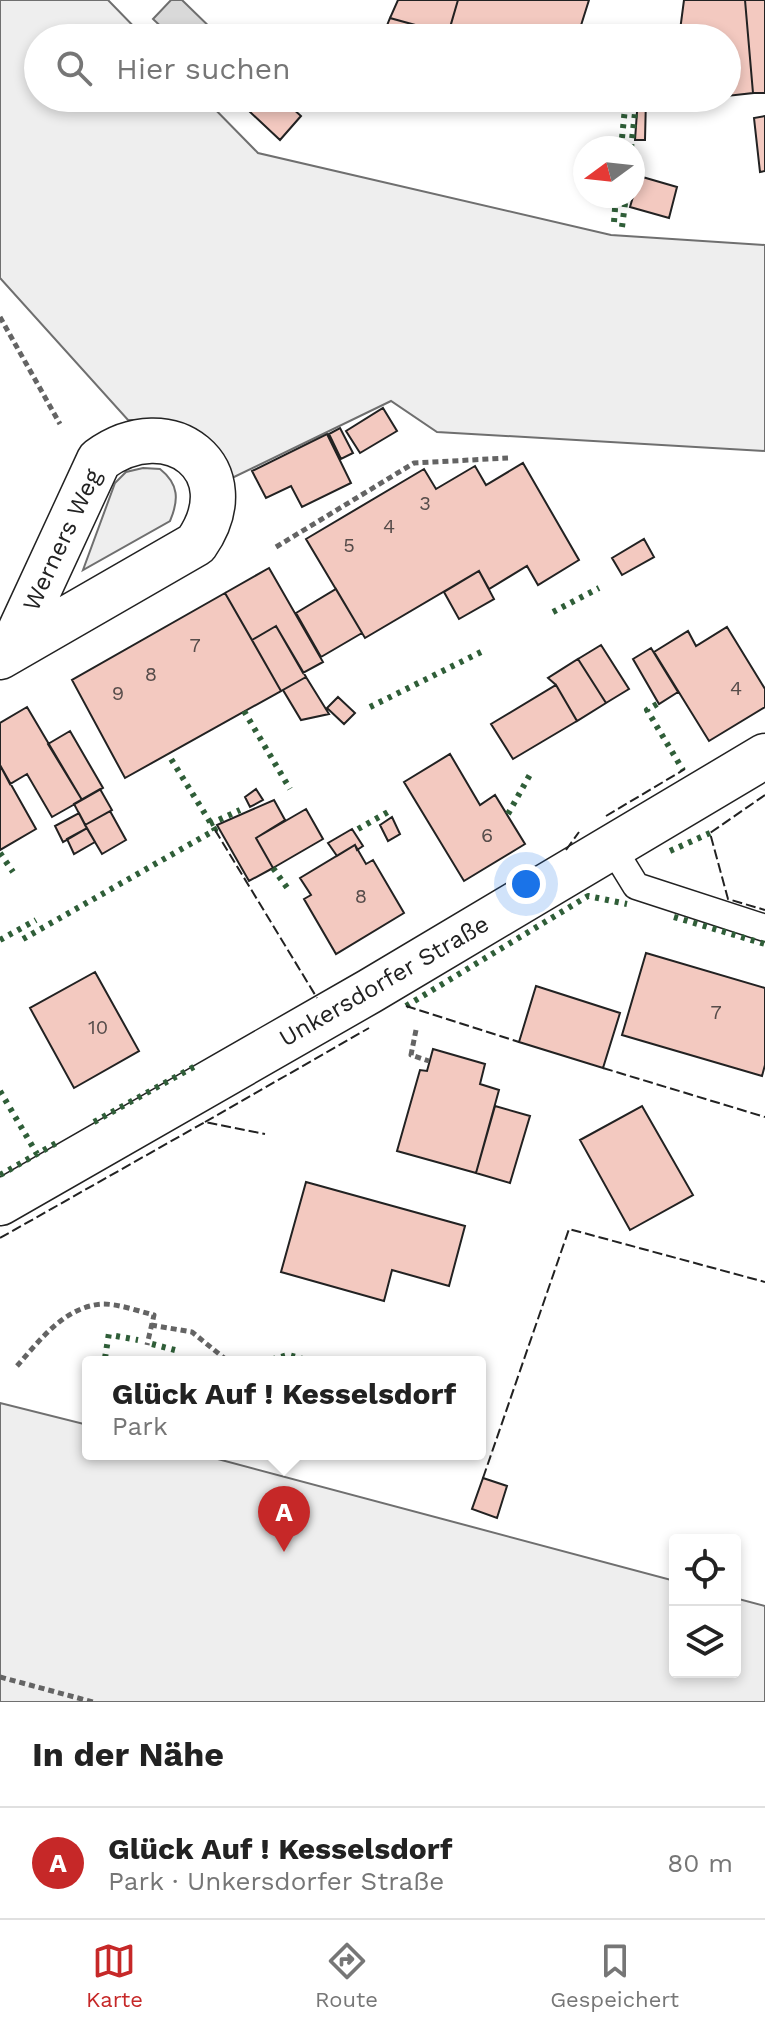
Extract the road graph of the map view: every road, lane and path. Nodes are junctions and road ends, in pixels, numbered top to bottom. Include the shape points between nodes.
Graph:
1 (0, 317) edge
2 (508, 458) dead end
3 (91, 477) junction
4 (276, 547) dead end
5 (6, 653) edge
6 (765, 756) edge
7 (612, 847) junction
8 (765, 928) edge
9 (416, 1030) dead end
10 (429, 1061) dead end
11 (0, 1203) edge
12 (151, 1325) junction
13 (147, 1345) dead end
14 (222, 1356) edge
15 (17, 1366) dead end
16 (0, 1677) edge
17 (93, 1702) edge

1 - 3 path
2 - 4 path via 414,463
3 - 5 street, Werners Weg
3 - 5 street, Werners Weg via 99,460 114,449 139,442 182,444 196,454 209,483 211,514 205,532 196,544
6 - 7 street, Unkersdorfer Straße
7 - 8 lane via 636,886
7 - 11 street, Unkersdorfer Straße
9 - 10 path via 411,1055
12 - 13 path
12 - 14 path via 192,1332
12 - 15 path via 154,1315 103,1304 73,1312
16 - 17 path

